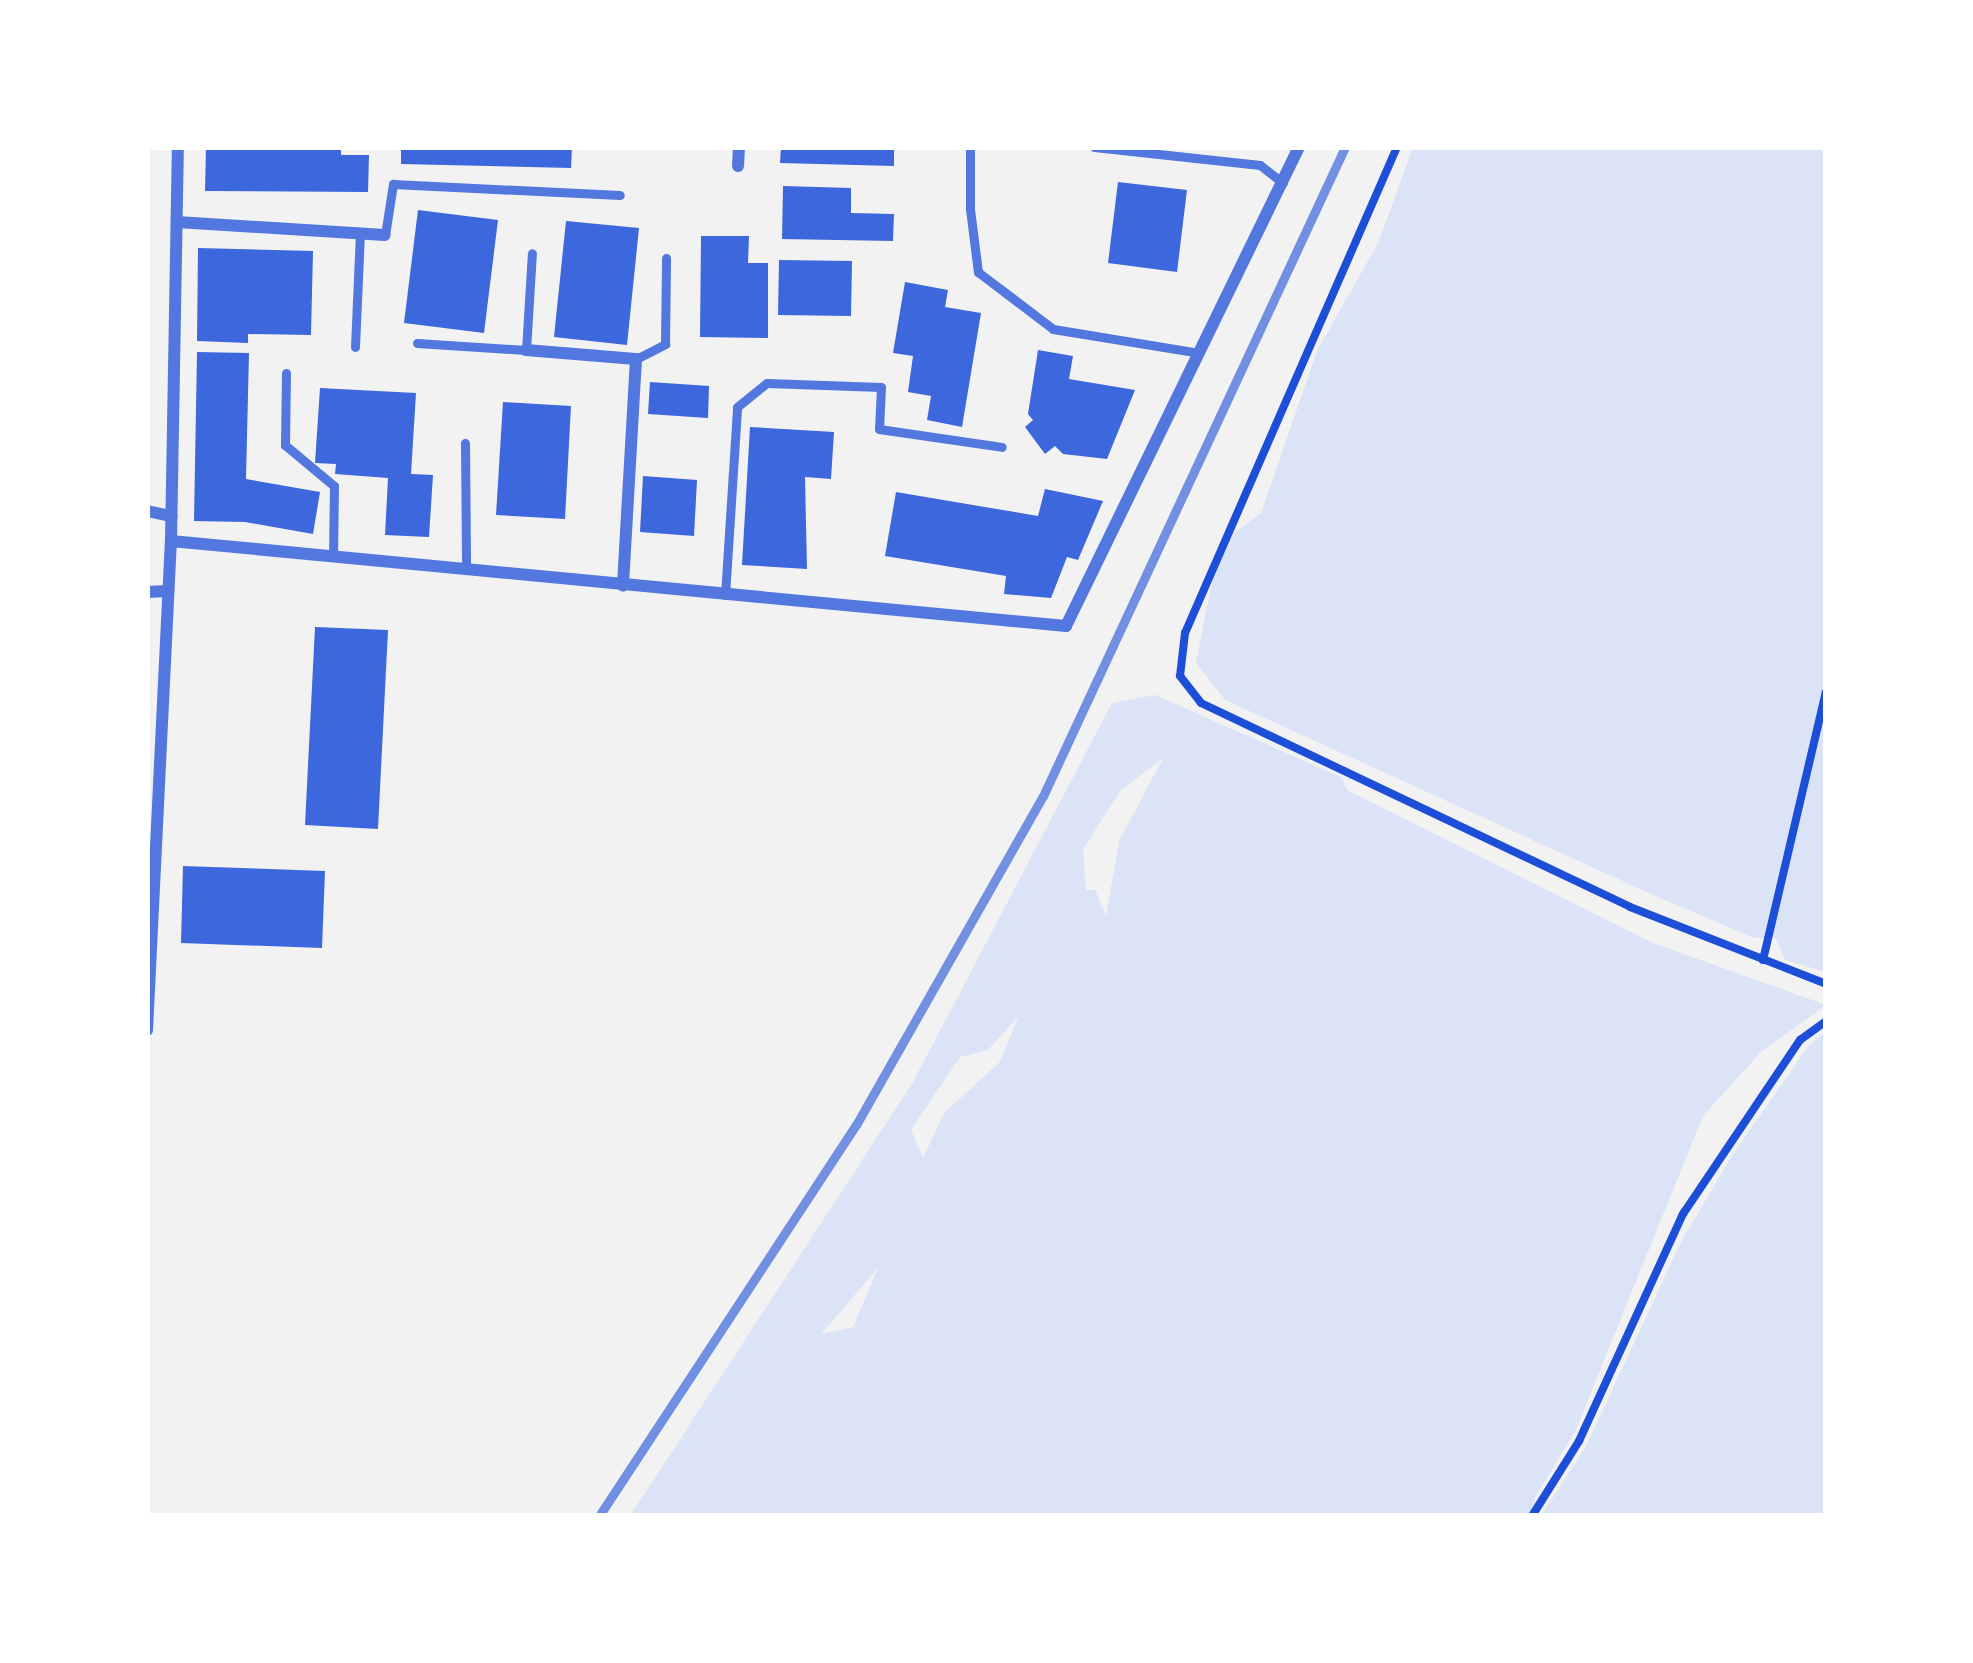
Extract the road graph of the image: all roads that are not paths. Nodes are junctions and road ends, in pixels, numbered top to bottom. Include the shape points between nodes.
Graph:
1 (178, 147) edge
2 (740, 147) edge
3 (970, 147) edge
4 (1094, 147) edge
5 (1298, 147) edge
6 (739, 166) dead end
7 (1283, 183) junction
8 (620, 195) dead end
9 (177, 222) junction
10 (361, 233) junction
11 (385, 235) joint
12 (532, 253) dead end
13 (666, 258) dead end
14 (417, 343) dead end
15 (355, 347) dead end
16 (526, 350) junction
17 (1199, 353) junction
18 (636, 359) junction
19 (286, 373) dead end
20 (464, 443) dead end
21 (1002, 447) dead end
22 (147, 511) edge
23 (171, 516) junction
24 (171, 541) junction
25 (332, 556) junction
26 (466, 570) junction
27 (623, 586) junction
28 (166, 591) junction
29 (147, 592) edge
30 (725, 595) junction
31 (147, 1030) edge

1 - 9 street
2 - 6 street
3 - 17 lane via 978,272 1053,328
4 - 7 lane via 1260,165
5 - 7 street
7 - 17 street
8 - 11 lane via 393,184
9 - 10 street
9 - 23 street
10 - 11 street
10 - 15 lane
12 - 16 lane
13 - 18 lane via 664,344
14 - 16 lane
16 - 18 street
17 - 30 street via 1066,626
18 - 27 street
19 - 25 lane via 285,446 334,486
20 - 26 lane
21 - 30 lane via 879,428 881,387 767,383 737,407
22 - 23 street
23 - 24 street
24 - 25 street
24 - 28 street
25 - 26 street
26 - 27 street
27 - 30 street
28 - 29 street
28 - 31 street

